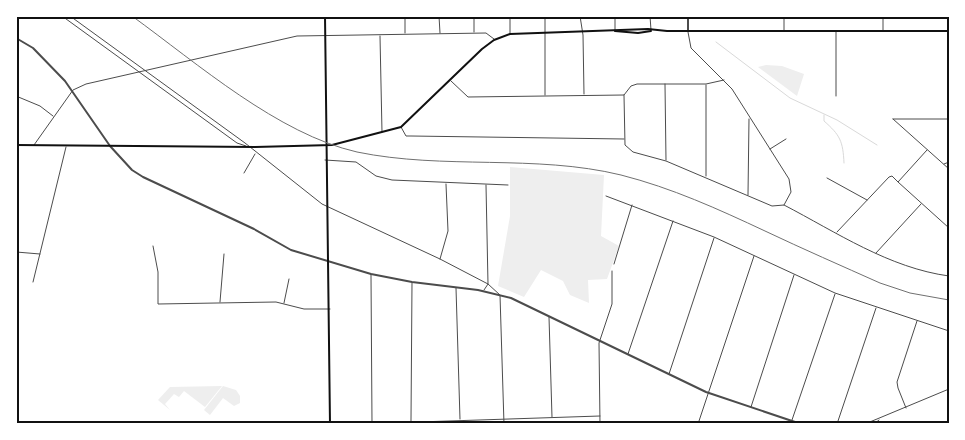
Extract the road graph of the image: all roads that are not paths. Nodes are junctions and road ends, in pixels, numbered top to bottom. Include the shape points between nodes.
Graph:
1 (62, 16) edge
2 (70, 16) edge
3 (325, 16) edge
4 (405, 16) edge
5 (439, 16) edge
6 (474, 16) edge
7 (510, 16) edge
8 (545, 16) edge
9 (580, 16) edge
10 (615, 16) edge
11 (650, 16) edge
12 (688, 16) edge
13 (784, 16) edge
14 (883, 16) edge
15 (615, 31) junction
16 (651, 31) junction
17 (688, 31) junction
18 (784, 31) junction
19 (836, 31) junction
20 (883, 31) junction
21 (949, 31) edge
22 (544, 32) junction
23 (582, 32) junction
24 (474, 33) junction
25 (405, 34) junction
26 (440, 34) junction
27 (510, 34) junction
28 (325, 35) junction
29 (380, 35) junction
30 (16, 38) edge
31 (494, 40) junction
32 (144, 70) junction
33 (139, 71) junction
34 (451, 80) junction
35 (724, 80) junction
36 (666, 84) junction
37 (706, 84) junction
38 (73, 90) junction
39 (584, 95) junction
40 (624, 95) junction
41 (16, 96) edge
42 (544, 96) junction
43 (836, 96) dead end
44 (54, 116) junction
45 (750, 118) junction
46 (949, 119) edge
47 (401, 127) junction
48 (382, 133) junction
49 (625, 139) junction
50 (786, 139) dead end
51 (16, 145) edge
52 (34, 145) junction
53 (110, 146) junction
54 (246, 146) junction
55 (325, 146) junction
56 (66, 147) junction
57 (770, 149) junction
58 (927, 150) junction
59 (256, 153) junction
60 (325, 160) junction
61 (666, 161) junction
62 (949, 162) edge
63 (943, 164) junction
64 (949, 169) edge
65 (244, 173) dead end
66 (706, 177) junction
67 (827, 178) dead end
68 (446, 182) junction
69 (898, 182) junction
70 (486, 185) junction
71 (508, 185) dead end
72 (748, 195) junction
73 (606, 196) dead end
74 (868, 200) junction
75 (922, 204) junction
76 (632, 205) junction
77 (784, 205) junction
78 (674, 221) junction
79 (949, 228) edge
80 (837, 233) junction
81 (714, 237) junction
82 (153, 246) dead end
83 (16, 252) edge
84 (40, 254) junction
85 (224, 254) dead end
86 (876, 254) junction
87 (754, 256) junction
88 (440, 259) junction
89 (328, 261) junction
90 (614, 264) dead end
91 (612, 271) dead end
92 (371, 274) junction
93 (794, 274) junction
94 (949, 276) edge
95 (289, 279) dead end
96 (33, 282) dead end
97 (412, 282) junction
98 (488, 284) junction
99 (456, 287) junction
100 (483, 291) junction
101 (835, 293) junction
102 (500, 295) junction
103 (220, 303) junction
104 (284, 303) junction
105 (876, 307) junction
106 (330, 310) junction
107 (549, 317) junction
108 (918, 320) junction
109 (949, 331) edge
110 (601, 342) junction
111 (628, 355) junction
112 (669, 374) junction
113 (949, 389) edge
114 (709, 393) junction
115 (750, 408) junction
116 (906, 408) junction
117 (600, 416) junction
118 (552, 417) junction
119 (460, 420) junction
120 (503, 420) junction
121 (880, 420) junction
122 (792, 421) junction
123 (411, 422) junction
124 (372, 423) edge
125 (330, 424) edge
126 (358, 424) edge
127 (504, 424) edge
128 (600, 424) edge
129 (698, 424) edge
130 (800, 424) edge
131 (837, 424) edge
132 (865, 424) edge
133 (874, 424) edge

1 - 33 street
2 - 32 street
3 - 28 main road
4 - 25 street
5 - 26 street
6 - 24 street
7 - 27 street
8 - 22 street
9 - 23 street
10 - 15 street
11 - 16 street
12 - 17 street
13 - 18 street
14 - 20 street
15 - 16 main road
15 - 23 main road
16 - 17 main road
17 - 18 main road
17 - 35 street via 691,48
18 - 19 main road
19 - 20 main road
19 - 43 street
20 - 21 main road
22 - 23 main road
22 - 27 main road
22 - 42 street
23 - 39 street
24 - 26 street
24 - 31 street via 490,34
25 - 26 street
25 - 29 street
27 - 31 main road
28 - 29 street
28 - 32 street via 297,36
28 - 55 main road
29 - 48 street
30 - 38 street via 32,48
31 - 34 main road
32 - 33 street
32 - 54 street
33 - 38 street
33 - 54 street via 237,143
34 - 42 street via 468,97
34 - 47 main road
35 - 37 street
35 - 45 street
36 - 37 street
36 - 40 street via 634,85
36 - 61 street
37 - 66 street
38 - 44 street
38 - 53 street
39 - 40 street
39 - 42 street
40 - 49 street
41 - 44 street
44 - 52 street
45 - 57 street
45 - 72 street
46 - 58 street via 893,119
47 - 48 main road
47 - 49 street via 406,136
48 - 55 main road
49 - 61 street via 625,145 633,152
50 - 57 street
51 - 52 main road
52 - 56 main road
53 - 54 main road
53 - 56 main road
53 - 89 street via 143,177 254,229 282,246
54 - 55 main road
54 - 59 street
55 - 60 main road
56 - 84 street
57 - 77 street via 790,186 791,192
58 - 63 street
58 - 69 street
59 - 65 street
59 - 88 street via 322,204
60 - 68 street via 356,162 376,176 392,180
60 - 89 main road
61 - 66 street
62 - 63 street
63 - 64 street
66 - 72 street
67 - 74 street
68 - 70 street
68 - 88 street via 448,231
69 - 74 street via 890,176
69 - 75 street
70 - 71 street
70 - 98 street
72 - 77 street via 772,206
73 - 76 street
74 - 80 street
75 - 79 street
75 - 86 street
76 - 78 street
76 - 90 street
77 - 80 street
78 - 81 street
78 - 111 street
80 - 86 street
81 - 87 street
81 - 112 street
82 - 103 street via 158,272 158,304
83 - 84 street
84 - 96 street
85 - 103 street
86 - 94 street via 912,268
87 - 93 street
87 - 114 street
88 - 98 street
89 - 92 street
89 - 106 main road
91 - 110 street via 612,304
92 - 97 street
92 - 124 street
93 - 101 street
93 - 115 street
95 - 104 street
97 - 99 street
97 - 123 street
98 - 100 street
98 - 102 street
99 - 100 street
99 - 119 street
100 - 102 street
101 - 105 street
101 - 122 street
102 - 107 street
102 - 120 street
103 - 104 street
104 - 106 street via 304,309
105 - 108 street
105 - 131 street
106 - 125 main road
107 - 110 street
107 - 118 street
108 - 109 street
108 - 116 street via 897,382
110 - 111 street
110 - 117 street
111 - 112 street
112 - 114 street
113 - 116 street
114 - 115 street
114 - 129 street
115 - 122 street
116 - 121 street
117 - 118 street
117 - 128 street
118 - 120 street
119 - 120 street
119 - 123 street
120 - 127 street
121 - 132 street
121 - 133 street
122 - 130 street
123 - 124 street
124 - 126 street

